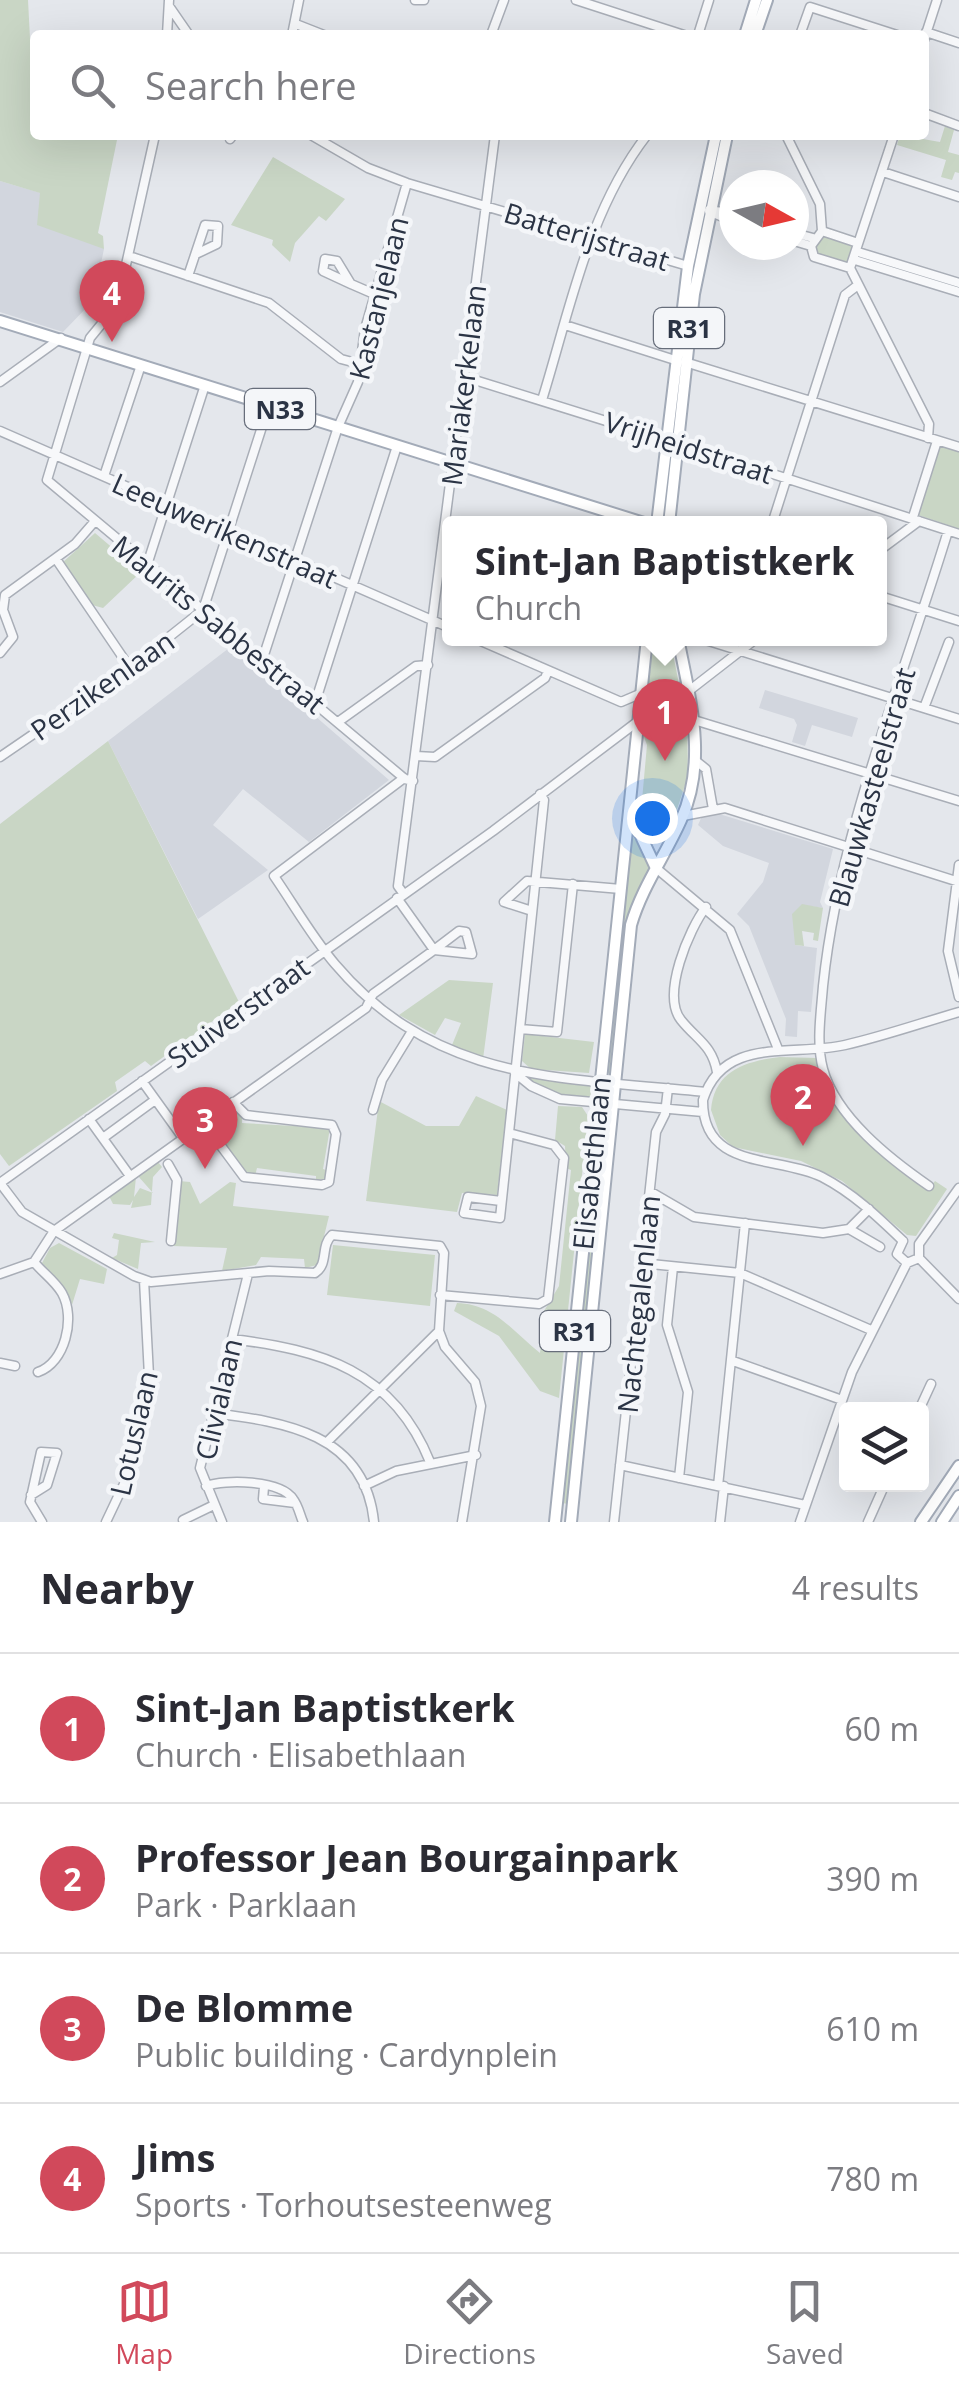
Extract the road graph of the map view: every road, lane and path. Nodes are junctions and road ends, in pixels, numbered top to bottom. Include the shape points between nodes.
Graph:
1 (415, 0) edge
2 (424, 0) edge
3 (504, 0) edge
4 (576, 0) edge
5 (709, 0) edge
6 (756, 0) edge
7 (767, 0) edge
8 (937, 0) edge
9 (302, 1) edge
10 (169, 3) edge
11 (296, 24) junction
12 (167, 30) edge
13 (186, 30) edge
14 (294, 30) edge
15 (311, 30) edge
16 (493, 30) edge
17 (669, 30) edge
18 (700, 30) edge
19 (747, 30) edge
20 (758, 30) edge
21 (802, 30) edge
22 (882, 30) edge
23 (927, 30) edge
24 (929, 37) edge
25 (959, 43) edge
26 (929, 115) edge
27 (959, 126) edge
28 (154, 140) edge
29 (320, 140) edge
30 (494, 140) edge
31 (643, 140) edge
32 (715, 140) edge
33 (725, 140) edge
34 (785, 140) edge
35 (893, 140) edge
36 (883, 172) junction
37 (408, 183) junction
38 (959, 196) edge
39 (486, 206) junction
40 (704, 209) junction
41 (719, 212) edge
42 (719, 216) edge
43 (822, 231) junction
44 (592, 238) junction
45 (809, 240) edge
46 (809, 242) edge
47 (812, 242) junction
48 (196, 254) dead end
49 (855, 255) junction
50 (129, 256) junction
51 (688, 266) junction
52 (188, 276) junction
53 (928, 278) junction
54 (959, 283) edge
55 (351, 284) dead end
56 (859, 286) junction
57 (959, 292) edge
58 (374, 294) junction
59 (0, 321) edge
60 (566, 325) junction
61 (59, 338) junction
62 (87, 348) junction
63 (680, 361) junction
64 (360, 364) junction
65 (141, 365) junction
66 (465, 377) junction
67 (0, 382) edge
68 (205, 385) junction
69 (542, 400) junction
70 (810, 402) junction
71 (269, 406) junction
72 (341, 428) junction
73 (0, 431) edge
74 (931, 436) junction
75 (672, 442) junction
76 (396, 446) junction
77 (959, 447) edge
78 (54, 455) junction
79 (453, 463) junction
80 (104, 476) junction
81 (786, 478) junction
82 (167, 504) junction
83 (449, 516) edge
84 (622, 516) edge
85 (659, 516) edge
86 (669, 516) edge
87 (774, 516) edge
88 (916, 519) junction
89 (94, 521) junction
90 (228, 531) junction
91 (948, 531) junction
92 (959, 534) edge
93 (887, 544) edge
94 (56, 559) junction
95 (295, 560) junction
96 (147, 565) junction
97 (442, 577) edge
98 (352, 586) junction
99 (887, 598) edge
100 (203, 610) junction
101 (924, 610) junction
102 (433, 621) junction
103 (956, 624) edge
104 (442, 625) edge
105 (949, 642) dead end
106 (492, 646) edge
107 (646, 646) edge
108 (680, 646) edge
109 (724, 646) edge
110 (747, 646) edge
111 (740, 651) junction
112 (0, 653) edge
113 (262, 660) junction
114 (428, 665) junction
115 (130, 668) junction
116 (548, 671) junction
117 (689, 691) junction
118 (642, 693) junction
119 (896, 700) junction
120 (315, 703) junction
121 (924, 708) junction
122 (694, 720) junction
123 (959, 720) edge
124 (338, 722) junction
125 (638, 726) junction
126 (416, 756) junction
127 (0, 757) edge
128 (696, 761) junction
129 (872, 774) junction
130 (408, 779) junction
131 (540, 794) junction
132 (712, 796) junction
133 (959, 801) edge
134 (630, 804) junction
135 (524, 806) junction
136 (725, 808) junction
137 (713, 809) junction
138 (542, 815) junction
139 (683, 816) junction
140 (640, 841) junction
141 (671, 842) junction
142 (848, 848) junction
143 (959, 864) edge
144 (656, 868) junction
145 (401, 874) junction
146 (536, 880) junction
147 (956, 882) edge
148 (573, 884) junction
149 (412, 888) junction
150 (622, 889) junction
151 (400, 896) junction
152 (706, 906) junction
153 (532, 911) junction
154 (324, 950) junction
155 (434, 950) junction
156 (959, 997) edge
157 (368, 998) junction
158 (959, 1012) edge
159 (520, 1029) junction
160 (412, 1031) junction
161 (778, 1049) junction
162 (820, 1049) junction
163 (717, 1072) junction
164 (515, 1073) junction
165 (599, 1080) junction
166 (142, 1082) junction
167 (617, 1082) junction
168 (531, 1086) junction
169 (668, 1088) junction
170 (706, 1092) junction
171 (513, 1093) junction
172 (155, 1100) junction
173 (233, 1102) junction
174 (597, 1103) junction
175 (615, 1105) junction
176 (373, 1110) dead end
177 (665, 1110) junction
178 (704, 1112) junction
179 (89, 1119) junction
180 (204, 1123) junction
181 (510, 1133) junction
182 (103, 1138) junction
183 (183, 1138) junction
184 (168, 1164) dead end
185 (130, 1176) junction
186 (0, 1183) edge
187 (929, 1186) dead end
188 (959, 1188) edge
189 (652, 1192) junction
190 (501, 1201) junction
191 (950, 1201) junction
192 (959, 1207) edge
193 (868, 1209) junction
194 (745, 1223) junction
195 (849, 1229) junction
196 (54, 1231) junction
197 (171, 1241) dead end
198 (903, 1241) junction
199 (919, 1244) junction
200 (880, 1247) dead end
201 (919, 1258) junction
202 (34, 1262) junction
203 (906, 1263) junction
204 (642, 1264) junction
205 (673, 1268) junction
206 (740, 1273) junction
207 (0, 1274) edge
208 (248, 1274) junction
209 (144, 1280) junction
210 (440, 1295) junction
211 (959, 1299) edge
212 (871, 1330) junction
213 (439, 1332) junction
214 (232, 1339) junction
215 (429, 1346) junction
216 (445, 1347) junction
217 (732, 1361) junction
218 (0, 1363) edge
219 (15, 1366) dead end
220 (38, 1372) dead end
221 (931, 1384) dead end
222 (380, 1390) junction
223 (842, 1400) junction
224 (923, 1402) edge
225 (213, 1412) junction
226 (327, 1442) junction
227 (476, 1454) junction
228 (430, 1462) junction
229 (620, 1465) junction
230 (959, 1466) edge
231 (679, 1478) junction
232 (206, 1486) junction
233 (364, 1486) junction
234 (721, 1486) junction
235 (881, 1492) edge
236 (31, 1494) junction
237 (959, 1496) edge
238 (214, 1505) junction
239 (805, 1505) junction
240 (183, 1520) dead end
241 (42, 1522) edge
242 (106, 1522) edge
243 (222, 1522) edge
244 (303, 1522) edge
245 (374, 1522) edge
246 (462, 1522) edge
247 (555, 1522) edge
248 (570, 1522) edge
249 (614, 1522) edge
250 (720, 1522) edge
251 (800, 1522) edge
252 (868, 1522) edge
253 (921, 1522) edge
254 (942, 1522) edge

1 - 2 street
3 - 16 street
4 - 17 street
5 - 18 street
6 - 19 main road
7 - 20 main road
8 - 23 street
9 - 11 street
10 - 12 street
10 - 13 street
11 - 14 street
11 - 15 street
21 - 22 street via 810,7
24 - 25 street
26 - 27 street
28 - 50 street
29 - 37 street, Batterijstraat
30 - 39 street, Mariakerkelaan
31 - 44 street via 614,181
32 - 40 main road, R31
33 - 40 main road, R31
34 - 43 street via 820,210
35 - 36 street
36 - 38 street
36 - 49 street
37 - 39 street, Batterijstraat
37 - 58 street, Kastanjelaan
39 - 44 street, Batterijstraat
39 - 66 street, Mariakerkelaan
40 - 41 street
40 - 42 street
40 - 51 main road, R31
40 - 63 main road, R31
43 - 47 street
43 - 49 street
44 - 51 street, Batterijstraat
44 - 60 street
45 - 47 street
46 - 47 street
47 - 49 street via 820,262
48 - 52 street
49 - 53 street
49 - 56 street
50 - 52 street
50 - 62 street via 117,305
51 - 63 main road, R31
52 - 64 street via 269,303 341,359
53 - 54 street
53 - 57 street
55 - 58 street
56 - 70 street via 844,294
56 - 74 street
58 - 64 street, Kastanjelaan
59 - 61 main road, N33
60 - 63 street
60 - 69 street
61 - 62 main road, N33
61 - 67 street
62 - 65 main road, N33
62 - 78 street
63 - 70 street
63 - 75 main road, R31
64 - 72 street, Kastanjelaan
65 - 68 main road, N33
65 - 80 street
66 - 69 street, Vrijheidstraat
66 - 79 street, Mariakerkelaan
68 - 71 main road, N33
68 - 82 street
69 - 75 street, Vrijheidstraat
70 - 74 street
70 - 81 street
71 - 72 main road, N33
71 - 90 street
72 - 76 main road, N33
72 - 95 street, Kastanjelaan
73 - 78 street, Leeuwerikenstraat
74 - 77 street
74 - 88 street
75 - 81 street, Vrijheidstraat
75 - 85 main road, R31
75 - 86 main road, R31
76 - 79 main road, N33
76 - 98 street
78 - 80 street, Leeuwerikenstraat
78 - 89 street, Maurits Sabbestraat via 47,480
79 - 83 street, Mariakerkelaan
79 - 84 main road, N33
80 - 82 street, Leeuwerikenstraat
81 - 87 street
81 - 88 street, Vrijheidstraat
82 - 90 street, Leeuwerikenstraat
82 - 96 street
88 - 91 street, Vrijheidstraat
88 - 93 street
89 - 94 street
89 - 96 street, Maurits Sabbestraat
90 - 95 street, Leeuwerikenstraat
90 - 100 street
91 - 92 street, Vrijheidstraat
91 - 101 street, Blauwkasteelstraat
94 - 112 street via 5,594 3,610 14,637
94 - 115 street
95 - 98 street, Leeuwerikenstraat
95 - 113 street, Kastanjelaan
96 - 100 street, Maurits Sabbestraat
97 - 102 street, Mariakerkelaan
98 - 102 street, Leeuwerikenstraat
98 - 120 street
99 - 101 street
100 - 113 street, Maurits Sabbestraat
100 - 115 street, Perzikenlaan
101 - 103 street
101 - 119 street, Blauwkasteelstraat
102 - 104 street, Leeuwerikenstraat
102 - 114 street, Mariakerkelaan
105 - 121 street
106 - 116 street
107 - 118 main road, Elisabethlaan / R31
108 - 117 main road, Elisabethlaan / R31
109 - 111 street
110 - 111 street
111 - 117 street
111 - 119 street
113 - 120 street, Maurits Sabbestraat
114 - 124 street via 416,666
114 - 126 street, Mariakerkelaan
115 - 127 street, Perzikenlaan
116 - 118 street via 621,702
116 - 126 street via 435,757
117 - 122 main road, Elisabethlaan / R31
117 - 125 main road via 678,714
117 - 125 main road via 659,690
118 - 125 main road, Elisabethlaan / R31
119 - 121 street
119 - 129 street, Blauwkasteelstraat
120 - 124 street, Maurits Sabbestraat
121 - 123 street
122 - 128 main road, Elisabethlaan / R31
122 - 129 street
124 - 130 street, Maurits Sabbestraat
125 - 131 street, Stuiverstraat
125 - 134 main road, Elisabethlaan / R31
126 - 130 street, Mariakerkelaan
128 - 132 street, Elisabethlaan via 706,769
128 - 139 main road, Elisabethlaan / R31
129 - 133 street
129 - 142 street, Blauwkasteelstraat
130 - 145 street, Mariakerkelaan
130 - 154 street via 274,876
131 - 135 street, Stuiverstraat
131 - 138 street
132 - 136 street
132 - 137 street, Elisabethlaan
134 - 140 main road, Elisabethlaan / R31
134 - 150 main road, Elisabethlaan / R31
135 - 138 street
135 - 149 street, Stuiverstraat
136 - 137 street
136 - 142 street
137 - 139 street
138 - 146 street
139 - 141 main road, Elisabethlaan / R31
140 - 141 main road
140 - 144 main road, Elisabethlaan / R31
141 - 144 main road, Elisabethlaan / R31
142 - 147 street
142 - 162 street, Blauwkasteelstraat via 833,911
143 - 147 street
144 - 152 street
144 - 167 main road, Elisabethlaan / R31 via 631,925
145 - 149 street
145 - 151 street, Mariakerkelaan
146 - 148 street
146 - 153 street
146 - 153 street via 527,880 504,902
147 - 156 street via 948,951
148 - 150 street
148 - 159 street via 557,1032
149 - 151 street, Stuiverstraat
150 - 165 main road, Elisabethlaan / R31
151 - 154 street, Stuiverstraat
151 - 155 street
152 - 161 street via 738,942
152 - 163 street via 684,950 676,1006 710,1048
153 - 159 street
154 - 157 street
154 - 166 street, Stuiverstraat
155 - 155 street via 472,954 474,951 460,931
155 - 157 street
157 - 160 street
157 - 173 street via 366,1008
158 - 162 street
159 - 164 street
160 - 164 street
160 - 176 street via 382,1080
161 - 162 street
161 - 163 street
162 - 187 street via 836,1098 883,1150
163 - 170 street
164 - 165 street
164 - 168 street
164 - 171 street
165 - 167 street
165 - 174 main road, Elisabethlaan / R31
166 - 172 street
166 - 179 street, Stuiverstraat
167 - 169 street
167 - 175 main road, Elisabethlaan / R31
168 - 171 street
168 - 174 street via 560,1099
169 - 170 street
169 - 177 street, Nachtegalenlaan
170 - 178 street
171 - 181 street
172 - 182 street, Stuiverstraat
172 - 183 street
173 - 180 street
173 - 180 street via 246,1114 332,1125 330,1181 244,1176
174 - 175 street
174 - 247 main road, Elisabethlaan / R31
175 - 177 street
175 - 248 main road, Elisabethlaan / R31
177 - 178 street
177 - 189 street, Nachtegalenlaan via 656,1132
178 - 193 street via 716,1142 730,1154 806,1170
179 - 182 street
179 - 186 street, Stuiverstraat
180 - 183 street
181 - 190 street
181 - 210 street via 554,1145 564,1158 548,1299 539,1304
182 - 185 street
183 - 185 street
184 - 197 street via 178,1180
185 - 196 street
186 - 196 street via 22,1212
188 - 191 street
189 - 194 street via 685,1214
189 - 204 street, Nachtegalenlaan
190 - 190 street via 468,1197 464,1213 500,1218
191 - 192 street
191 - 199 street
193 - 195 street
193 - 198 street
194 - 195 street via 824,1233
194 - 206 street
195 - 200 street
196 - 202 street
196 - 209 street
198 - 199 street
198 - 203 street via 898,1254
199 - 201 street
201 - 203 street
201 - 211 street
202 - 207 street
202 - 220 street via 62,1293 68,1317 59,1356
203 - 212 street
204 - 205 street
204 - 229 street, Nachtegalenlaan
205 - 206 street
205 - 231 street via 667,1325 688,1392
206 - 212 street
206 - 217 street
208 - 209 street
208 - 210 street via 315,1273 326,1241 339,1235 440,1246
208 - 214 street, Clivialaan
209 - 242 street, Lotuslaan via 149,1376 124,1484
210 - 213 street
212 - 223 street
213 - 215 street
213 - 216 street
214 - 222 street via 316,1353
214 - 225 street, Clivialaan
215 - 216 street
215 - 222 street
216 - 227 street via 479,1394
217 - 223 street
217 - 234 street
218 - 219 street
221 - 224 street
222 - 226 street
222 - 228 street via 414,1428
223 - 239 street
225 - 226 street via 288,1423
225 - 232 street, Clivialaan via 200,1468
226 - 233 street
227 - 228 street
227 - 246 street
228 - 233 street
229 - 231 street
229 - 249 street, Nachtegalenlaan
230 - 253 main road
231 - 234 street
232 - 238 street, Clivialaan
232 - 244 street via 219,1481 278,1488
233 - 245 street
234 - 239 street
234 - 250 street
235 - 252 street
236 - 236 street via 47,1485 56,1453 41,1452
236 - 241 street
237 - 254 main road
238 - 240 street
238 - 243 street, Clivialaan
239 - 251 street

